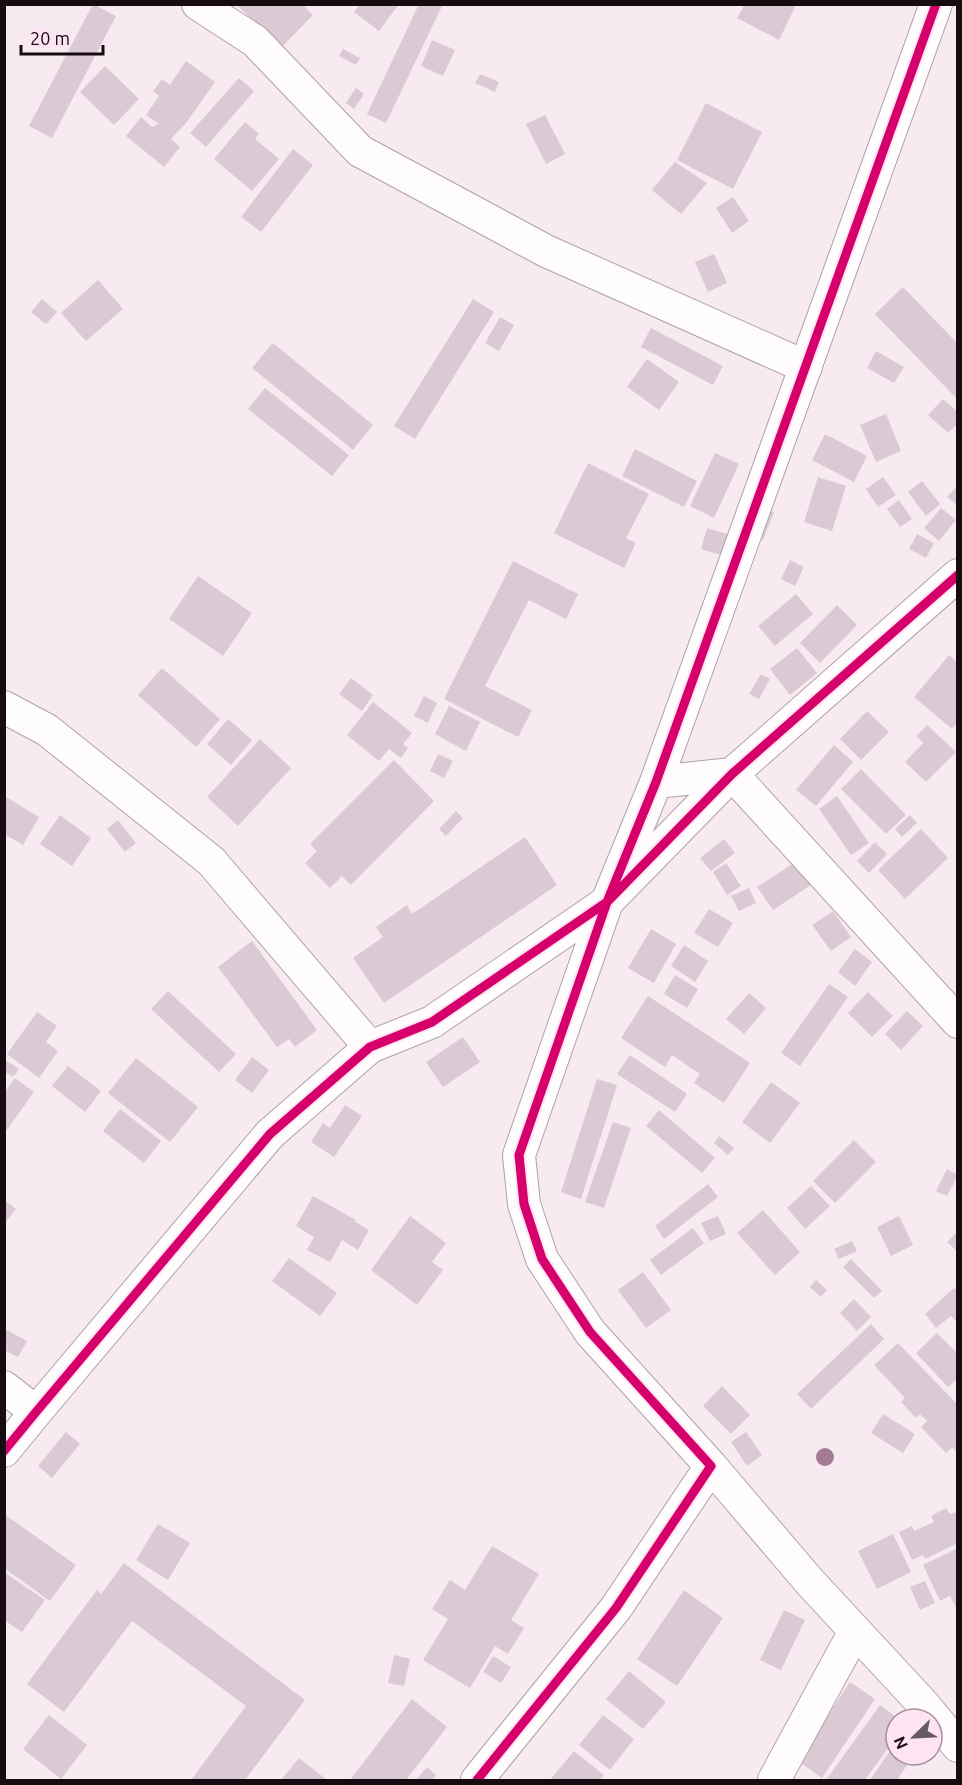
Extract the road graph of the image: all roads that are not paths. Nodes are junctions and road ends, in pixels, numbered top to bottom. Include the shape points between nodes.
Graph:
1 (198, 4) edge
2 (936, 4) edge
3 (806, 367) junction
4 (957, 575) edge
5 (4, 707) edge
6 (732, 774) junction
7 (656, 782) junction
8 (607, 902) junction
9 (957, 1022) edge
10 (370, 1047) junction
11 (4, 1387) edge
12 (36, 1412) junction
13 (4, 1452) edge
14 (711, 1466) junction
15 (855, 1631) junction
16 (957, 1746) edge
17 (477, 1780) edge
18 (774, 1780) edge

1 - 3 street via 255,41 360,150 546,250
2 - 3 street
3 - 7 street
4 - 6 street
5 - 10 street via 47,730 211,861
6 - 7 street
6 - 8 street
6 - 9 street
7 - 8 street
8 - 10 street via 432,1022
8 - 14 street via 519,1155 524,1204 542,1258 590,1332
10 - 12 street via 270,1134
11 - 12 street
12 - 13 street
14 - 15 street
14 - 17 street via 616,1608
15 - 16 street
15 - 18 street

